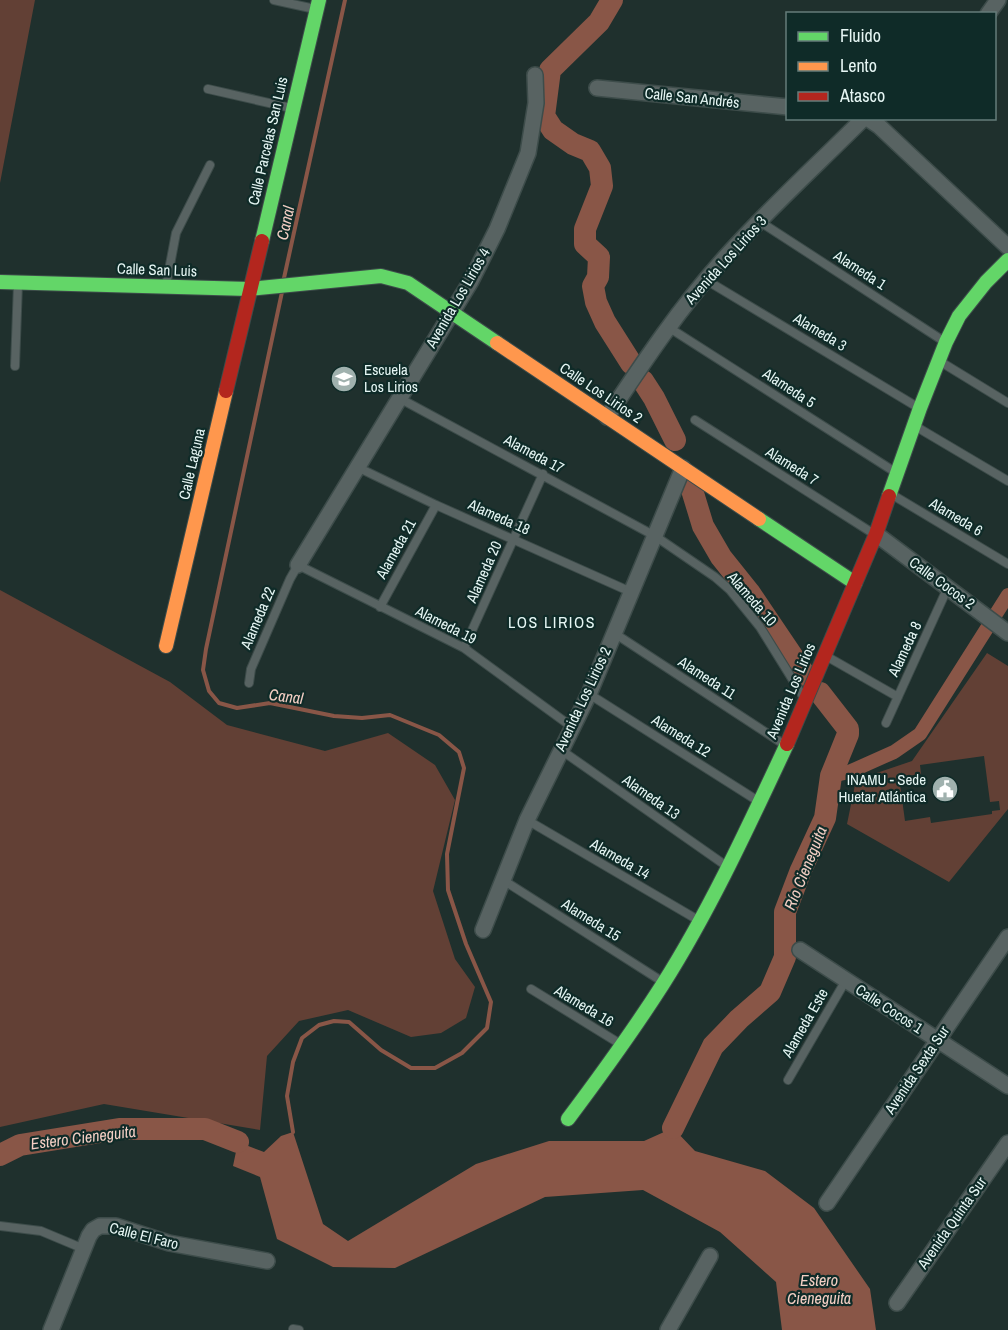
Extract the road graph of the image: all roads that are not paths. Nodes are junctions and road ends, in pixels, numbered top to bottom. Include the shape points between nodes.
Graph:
1 (274, 0) edge
2 (318, 5) edge
3 (535, 75) dead end
4 (597, 88) dead end
5 (208, 89) dead end
6 (786, 107) edge
7 (293, 108) junction
8 (874, 120) edge
9 (210, 165) dead end
10 (759, 221) junction
11 (1008, 247) edge
12 (1008, 260) edge
13 (706, 280) junction
14 (314, 281) joint
15 (0, 282) edge
16 (18, 283) junction
17 (165, 287) junction
18 (249, 289) junction
19 (451, 310) junction
20 (668, 327) junction
21 (946, 342) junction
22 (939, 361) junction
23 (15, 366) dead end
24 (399, 398) junction
25 (1008, 403) edge
26 (920, 408) junction
27 (607, 417) junction
28 (695, 420) dead end
29 (914, 425) junction
30 (357, 466) junction
31 (683, 468) junction
32 (897, 473) junction
33 (543, 474) junction
34 (1008, 481) edge
35 (890, 493) junction
36 (436, 505) junction
37 (876, 534) junction
38 (655, 536) junction
39 (514, 538) junction
40 (1008, 564) edge
41 (298, 565) junction
42 (855, 583) junction
43 (948, 587) junction
44 (632, 592) junction
45 (380, 607) junction
46 (1003, 629) edge
47 (614, 633) junction
48 (166, 646) dead end
49 (464, 648) junction
50 (824, 655) junction
51 (249, 683) dead end
52 (589, 694) junction
53 (898, 697) junction
54 (806, 701) junction
55 (886, 723) dead end
56 (572, 727) junction
57 (786, 746) junction
58 (560, 749) junction
59 (760, 802) junction
60 (527, 820) junction
61 (726, 866) junction
62 (503, 880) junction
63 (699, 921) junction
64 (483, 930) dead end
65 (1008, 937) edge
66 (800, 950) dead end
67 (846, 980) junction
68 (664, 982) junction
69 (531, 989) dead end
70 (938, 1040) junction
71 (623, 1045) junction
72 (788, 1080) dead end
73 (1008, 1086) edge
74 (568, 1119) dead end
75 (1008, 1143) edge
76 (827, 1203) dead end
77 (0, 1226) edge
78 (84, 1249) junction
79 (710, 1256) dead end
80 (267, 1261) dead end
81 (897, 1304) dead end
82 (293, 1329) edge
83 (51, 1330) edge
84 (299, 1330) edge
85 (668, 1330) edge

1 - 2 lane
2 - 7 street, Calle Parcelas San Luis
3 - 19 street, Avenida Los Lirios 4 via 536,103 528,153 497,230
4 - 6 street, Calle San Andrés
5 - 7 lane
7 - 18 street, Calle Parcelas San Luis
8 - 10 street, Avenida Los Lirios 3
8 - 11 street
9 - 17 lane via 176,233
10 - 13 street, Avenida Los Lirios 3
10 - 21 lane, Alameda 1
12 - 21 street, Avenida Los Lirios via 959,316
13 - 20 street, Avenida Los Lirios 3
13 - 26 lane, Alameda 3
14 - 18 street, Calle San Luis
14 - 19 street, Calle Los Lirios 2 via 381,276 408,283
15 - 16 street, Calle San Luis
16 - 17 street, Calle San Luis
16 - 23 lane
17 - 18 street, Calle San Luis
18 - 48 street, Calle Laguna
19 - 24 street, Avenida Los Lirios 4
19 - 27 street, Calle Los Lirios 2
20 - 27 street, Avenida Los Lirios 3
20 - 32 lane, Alameda 5
21 - 22 street, Avenida Los Lirios
22 - 25 lane
22 - 26 street, Avenida Los Lirios
24 - 30 street, Avenida Los Lirios 4
24 - 33 lane, Alameda 17
26 - 29 street, Avenida Los Lirios
27 - 31 street, Calle Los Lirios 2
28 - 37 lane, Alameda 7
29 - 32 street, Avenida Los Lirios
29 - 34 lane
30 - 36 lane, Alameda 18
30 - 41 street, Avenida Los Lirios 4
31 - 38 street, Avenida Los Lirios 2
31 - 42 street, Calle Los Lirios 2
32 - 35 street, Avenida Los Lirios
33 - 38 lane, Alameda 17
33 - 39 lane, Alameda 20
35 - 37 street, Avenida Los Lirios
35 - 40 lane, Alameda 6
36 - 39 lane, Alameda 18
36 - 45 lane, Alameda 21
37 - 42 street, Avenida Los Lirios
37 - 43 street, Calle Cocos 2
38 - 44 street, Avenida Los Lirios 2
38 - 54 lane, Alameda 10 via 730,590 760,627
39 - 44 lane, Alameda 18
39 - 49 lane, Alameda 20
41 - 45 lane, Alameda 19
41 - 51 lane, Alameda 22 via 251,669
42 - 50 street, Avenida Los Lirios
43 - 46 street, Calle Cocos 2
43 - 53 lane, Alameda 8
44 - 47 street, Avenida Los Lirios 2
45 - 49 lane, Alameda 19
47 - 52 street, Avenida Los Lirios 2
47 - 57 lane, Alameda 11
49 - 56 lane, Alameda 19
50 - 53 lane
50 - 54 street, Avenida Los Lirios
52 - 56 street, Avenida Los Lirios 2
52 - 59 lane, Alameda 12
53 - 55 lane, Alameda 8
54 - 57 street, Avenida Los Lirios
56 - 58 street, Avenida Los Lirios 2
57 - 59 street, Avenida Los Lirios
58 - 60 street, Avenida Los Lirios 2
58 - 61 lane, Alameda 13
59 - 61 street, Avenida Los Lirios
60 - 62 street, Avenida Los Lirios 2
60 - 63 lane, Alameda 14
61 - 63 street, Avenida Los Lirios
62 - 64 street, Avenida Los Lirios 2
62 - 68 lane, Alameda 15
63 - 68 street, Avenida Los Lirios
65 - 70 street, Avenida Sexta Sur
66 - 67 street, Calle Cocos 1
67 - 70 street, Calle Cocos 1
67 - 72 lane, Alameda Este
68 - 71 street, Avenida Los Lirios
69 - 71 lane, Alameda 16
70 - 73 street, Calle Cocos 1
70 - 76 street, Avenida Sexta Sur
71 - 74 street, Avenida Los Lirios
75 - 81 street, Avenida Quinta Sur
77 - 78 lane via 41,1231
78 - 80 street, Calle El Faro via 93,1230 116,1226 169,1243
78 - 83 street, Calle El Faro
79 - 85 street
82 - 84 lane

